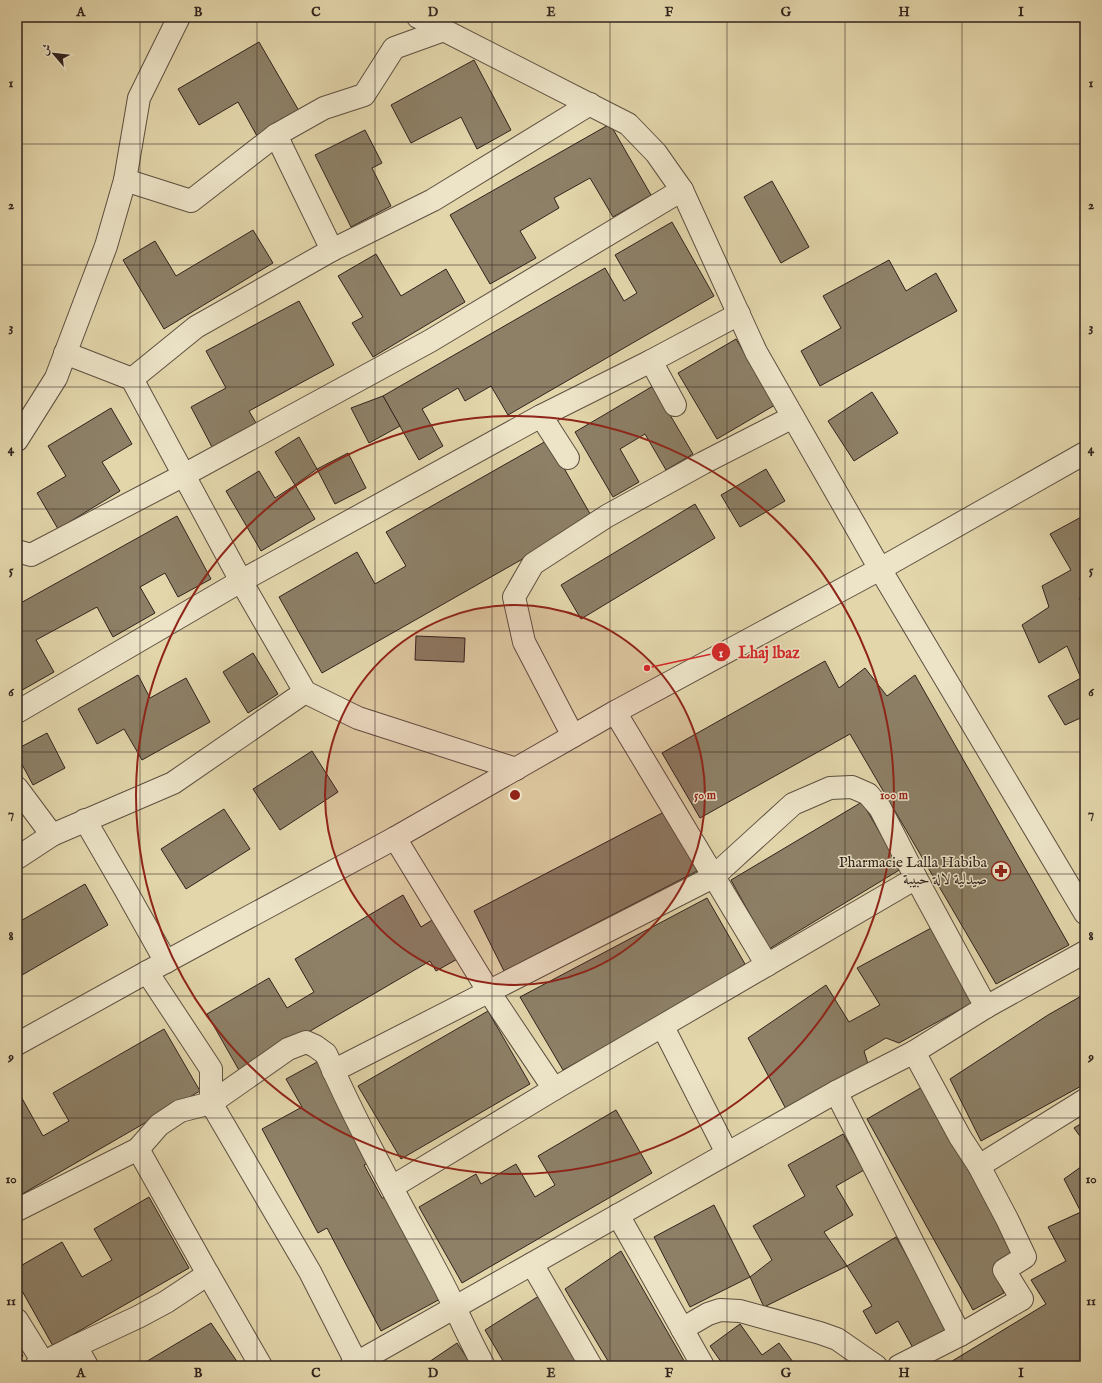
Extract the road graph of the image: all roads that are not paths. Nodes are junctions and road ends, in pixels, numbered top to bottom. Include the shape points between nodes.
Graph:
1 (179, 17) edge
2 (418, 17) edge
3 (444, 30) junction
4 (590, 104) junction
5 (276, 135) junction
6 (125, 180) junction
7 (682, 190) junction
8 (332, 250) junction
9 (739, 314) junction
10 (65, 353) junction
11 (651, 361) junction
12 (132, 379) junction
13 (675, 405) dead end
14 (541, 416) junction
15 (793, 417) junction
16 (17, 440) edge
17 (1085, 453) edge
18 (568, 458) dead end
19 (184, 475) junction
20 (17, 551) edge
21 (880, 569) junction
22 (241, 581) junction
23 (305, 692) junction
24 (17, 712) edge
25 (615, 712) junction
26 (573, 736) junction
27 (516, 769) junction
28 (17, 788) edge
29 (85, 820) junction
30 (52, 834) junction
31 (395, 838) junction
32 (17, 858) edge
33 (713, 877) junction
34 (916, 878) junction
35 (1085, 913) edge
36 (1082, 960) edge
37 (767, 966) junction
38 (156, 967) junction
39 (489, 992) junction
40 (986, 1007) junction
41 (663, 1027) junction
42 (17, 1044) edge
43 (914, 1052) junction
44 (333, 1071) junction
45 (554, 1089) junction
46 (836, 1092) junction
47 (1085, 1100) edge
48 (211, 1103) junction
49 (138, 1149) junction
50 (727, 1153) junction
51 (979, 1166) junction
52 (392, 1188) junction
53 (17, 1210) edge
54 (618, 1214) junction
55 (532, 1264) junction
56 (208, 1274) junction
57 (455, 1306) junction
58 (17, 1320) edge
59 (682, 1329) junction
60 (960, 1335) junction
61 (76, 1346) junction
62 (39, 1364) edge
63 (355, 1365) edge
64 (87, 1366) edge
65 (261, 1366) edge
66 (484, 1366) edge
67 (591, 1366) edge
68 (703, 1366) edge
69 (876, 1366) edge
70 (899, 1366) edge

1 - 6 street via 139,98
2 - 3 street
3 - 4 street
3 - 5 street via 394,48 364,95 324,108
4 - 7 street via 628,124 656,153
4 - 8 street via 434,200
5 - 6 street via 191,201
5 - 8 street
6 - 10 street via 106,246
7 - 9 street
7 - 19 street via 430,340
8 - 12 street via 196,327
9 - 11 street
9 - 15 street via 756,352
10 - 12 street
10 - 16 street via 56,378
11 - 13 street
11 - 14 street
12 - 19 street
14 - 18 street
14 - 22 street
15 - 21 street
15 - 26 street via 607,516 534,564 514,597 524,642
17 - 21 street
19 - 20 street via 31,555
19 - 22 street
21 - 25 street
21 - 35 street
22 - 23 street
22 - 24 street
23 - 27 street via 358,718
23 - 29 street via 173,783
25 - 26 street
25 - 33 street
26 - 27 street
27 - 31 street
28 - 30 street
29 - 30 street
29 - 38 street via 125,889
30 - 32 street
31 - 38 street
31 - 39 street
33 - 34 street via 793,804 830,788 852,787 868,794 880,808
33 - 37 street
33 - 39 street
34 - 37 street
34 - 40 street
36 - 40 street
37 - 41 street
38 - 42 street
38 - 48 street via 210,1069
39 - 44 street
39 - 45 street
40 - 43 street
41 - 45 street
41 - 50 street
43 - 46 street
43 - 51 street via 960,1137
44 - 48 street via 326,1054 306,1042 288,1049
44 - 52 street
45 - 52 street
46 - 50 street
46 - 60 street
47 - 51 street
48 - 49 street via 180,1111 159,1125
48 - 63 street via 310,1272
49 - 53 street
49 - 56 street
50 - 54 street
51 - 60 street via 1025,1257 1004,1270 1022,1299
52 - 57 street
54 - 55 street
54 - 59 street
55 - 57 street
55 - 67 street
56 - 61 street via 166,1302
56 - 65 street
57 - 63 street
57 - 66 street
58 - 62 street
59 - 68 street
59 - 69 street via 720,1310 740,1311 837,1339
60 - 70 street
61 - 62 street
61 - 64 street

